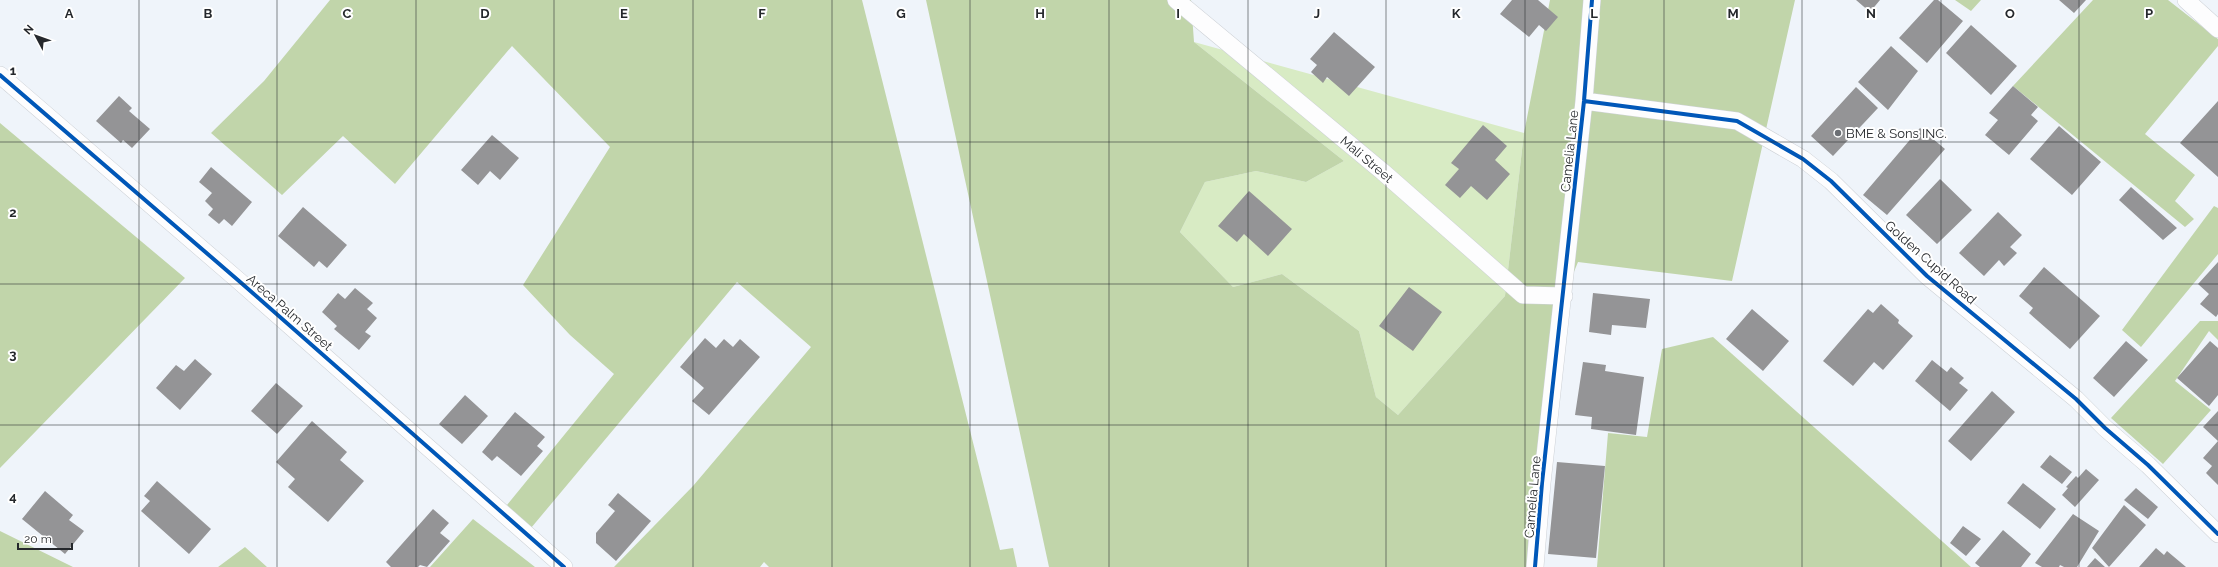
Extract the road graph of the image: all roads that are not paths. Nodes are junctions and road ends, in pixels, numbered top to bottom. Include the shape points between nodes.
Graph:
1 (1176, 0) edge
2 (1592, 0) edge
3 (2186, 0) edge
4 (2218, 29) edge
5 (0, 75) edge
6 (1584, 101) junction
7 (1564, 296) junction
8 (2218, 534) edge
9 (564, 567) edge
10 (1535, 567) edge

1 - 7 street, Mali Street via 1383,172 1523,295
2 - 6 street, Camelia Lane
3 - 4 street
5 - 9 street, Areca Palm Street
6 - 7 street, Camelia Lane
6 - 8 street, Golden Cupid Road via 1738,121 1803,159 1831,181 1927,276 2076,399
7 - 10 street, Camelia Lane

